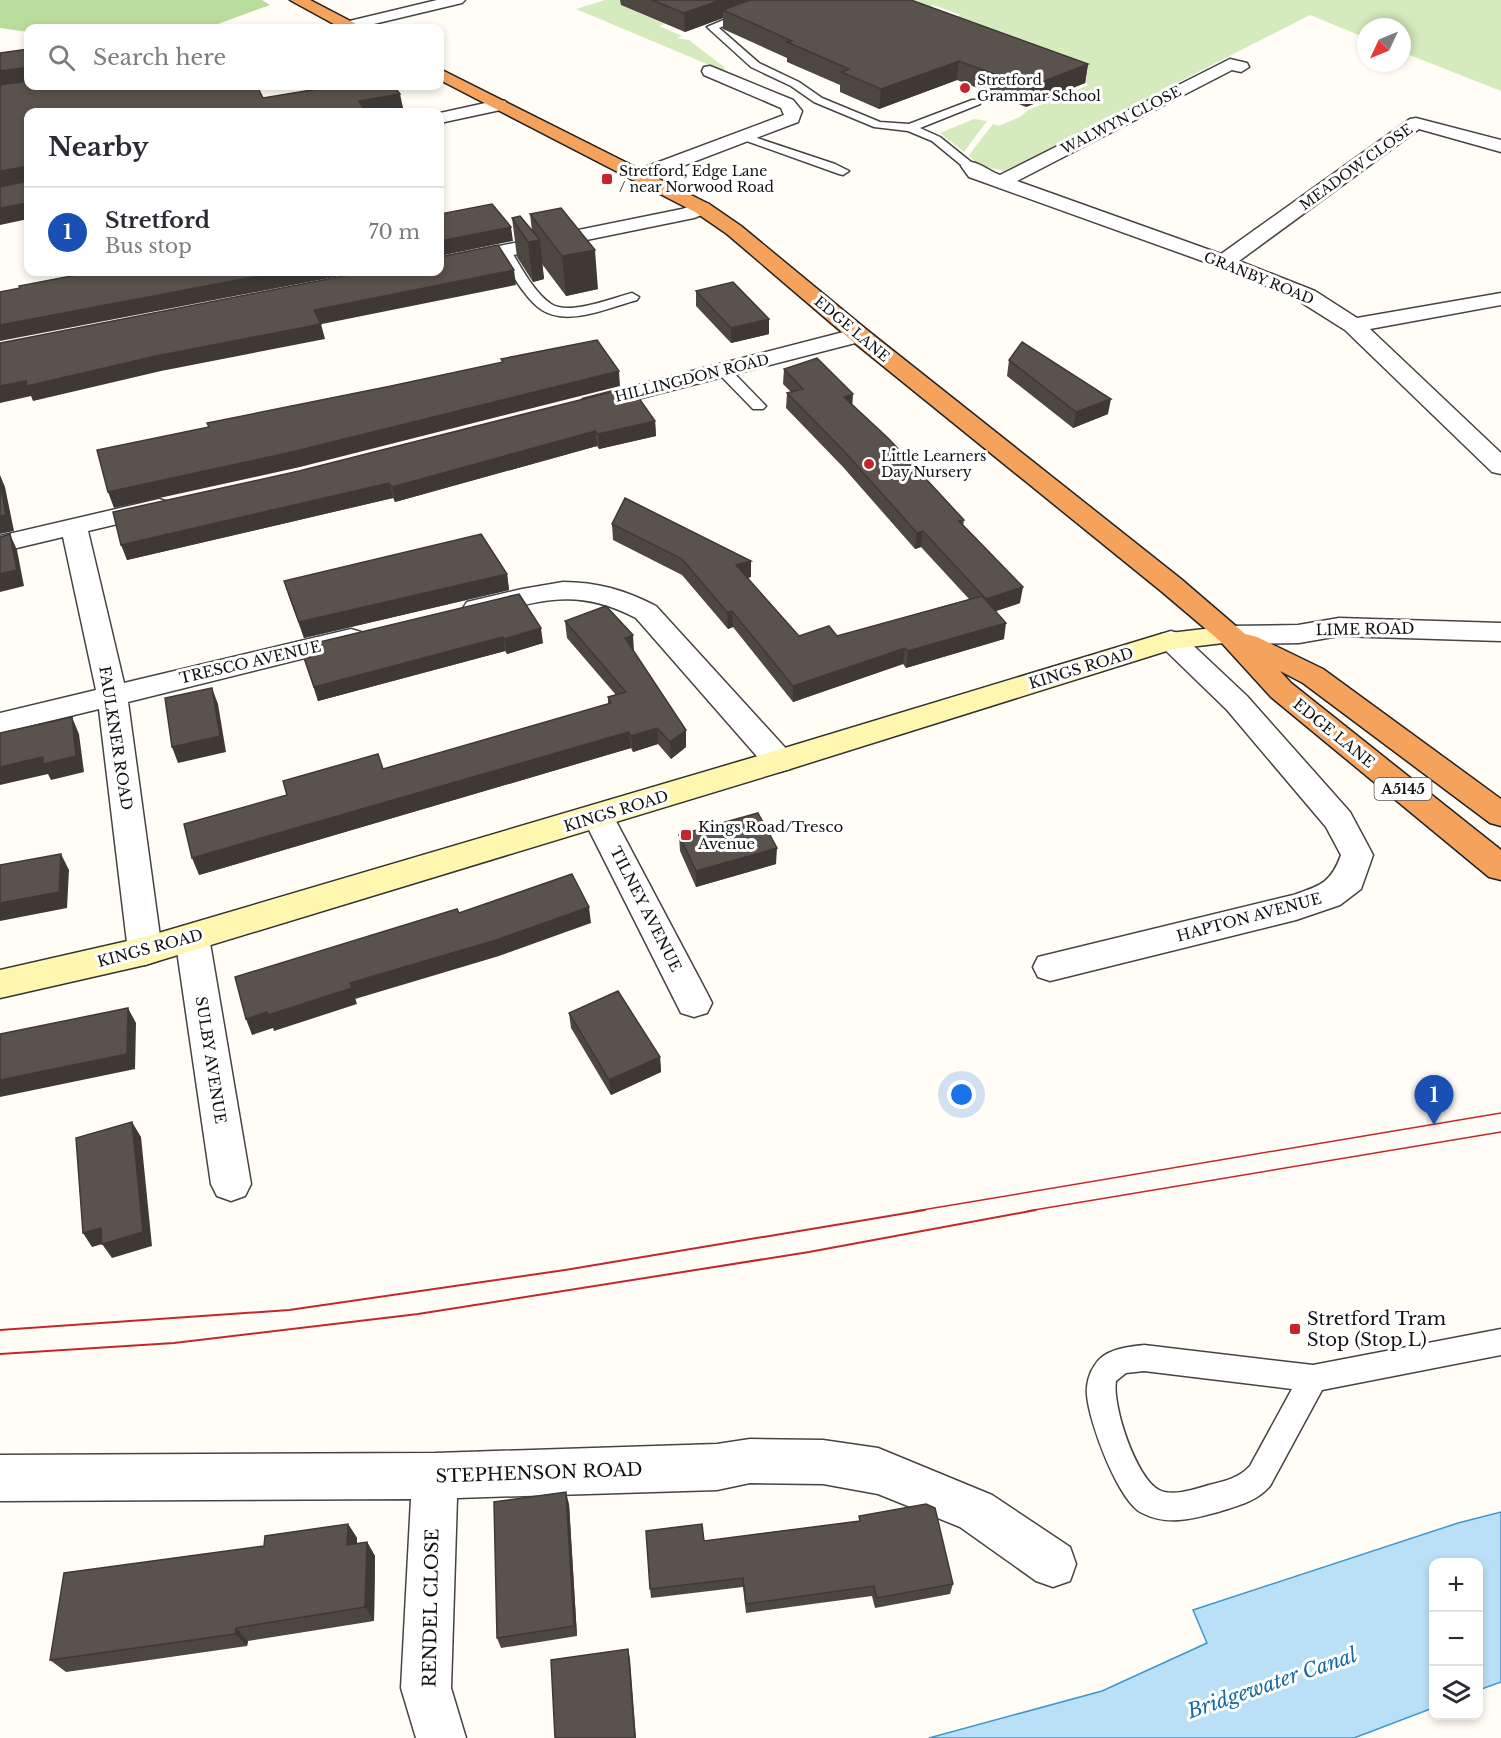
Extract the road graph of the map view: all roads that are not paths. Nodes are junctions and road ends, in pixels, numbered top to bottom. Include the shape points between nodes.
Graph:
1 (298, 0) edge
2 (457, 0) edge
3 (764, 9) edge
4 (343, 24) edge
5 (361, 24) edge
6 (1241, 67) dead end
7 (710, 71) dead end
8 (444, 76) edge
9 (976, 102) dead end
10 (500, 105) junction
11 (444, 117) edge
12 (910, 128) junction
13 (746, 137) junction
14 (1501, 146) edge
15 (970, 166) joint
16 (843, 171) dead end
17 (639, 176) junction
18 (1001, 182) junction
19 (702, 208) junction
20 (504, 251) junction
21 (1224, 262) junction
22 (444, 263) edge
23 (632, 297) dead end
24 (1501, 299) edge
25 (1353, 325) junction
26 (858, 335) junction
27 (723, 370) junction
28 (758, 406) dead end
29 (565, 410) edge
30 (1499, 463) edge
31 (177, 504) edge
32 (75, 526) junction
33 (0, 544) edge
34 (457, 613) edge
35 (376, 632) edge
36 (1501, 632) edge
37 (1230, 635) junction
38 (1171, 640) junction
39 (112, 695) junction
40 (0, 723) edge
41 (779, 761) junction
42 (1501, 815) edge
43 (598, 816) junction
44 (1501, 868) edge
45 (192, 937) junction
46 (145, 951) junction
47 (1050, 967) dead end
48 (0, 984) edge
49 (694, 1003) dead end
50 (231, 1184) dead end
51 (1501, 1342) edge
52 (1313, 1378) junction
53 (435, 1476) junction
54 (0, 1478) edge
55 (1053, 1564) dead end
56 (441, 1738) edge

1 - 4 highway
2 - 5 street
3 - 12 lane via 712,27 755,65 818,100 878,125
6 - 18 street, WALWYN CLOSE via 1230,64
7 - 13 street via 787,104 793,111 792,118
8 - 10 highway, EDGE LANE / A5145
9 - 12 lane
10 - 11 street
10 - 17 highway, EDGE LANE / A5145
12 - 15 lane via 936,139
13 - 16 lane
13 - 17 street
14 - 21 street, MEADOW CLOSE via 1416,123
15 - 18 street, GRANBY ROAD via 976,173
17 - 19 highway, EDGE LANE / A5145
18 - 21 street, GRANBY ROAD
19 - 20 street
19 - 26 highway, EDGE LANE / A5145 via 734,230
20 - 22 street
20 - 23 lane via 545,307 558,313
21 - 25 street, GRANBY ROAD via 1307,296
24 - 25 street
25 - 30 street, GRANBY ROAD
26 - 27 street, HILLINGDON ROAD
26 - 37 highway, EDGE LANE / A5145
27 - 28 lane
27 - 29 street, HILLINGDON ROAD
31 - 32 street
32 - 33 street
32 - 39 street, FAULKNER ROAD
34 - 41 street via 553,590 604,592 627,600 646,612
35 - 39 street, TRESCO AVENUE
36 - 37 street, LIME ROAD via 1339,627 1299,634
37 - 38 street, KINGS ROAD
37 - 42 highway, EDGE LANE / A5145 via 1313,676
37 - 44 highway, EDGE LANE / A5145 via 1281,690
38 - 41 street, KINGS ROAD
38 - 47 street, HAPTON AVENUE via 1237,703 1339,820 1357,855 1349,880 1328,896 1296,907
39 - 40 street, TRESCO AVENUE
39 - 46 street, FAULKNER ROAD
41 - 43 street, KINGS ROAD
43 - 45 street, KINGS ROAD
43 - 49 street, TILNEY AVENUE
45 - 46 street, KINGS ROAD
45 - 50 street, SULBY AVENUE
46 - 48 street, KINGS ROAD
51 - 52 lane
52 - 52 lane via 1252,1485 1172,1508 1148,1502 1134,1484 1101,1406 1099,1392 1108,1370 1130,1358
53 - 54 street, STEPHENSON ROAD
53 - 55 street, STEPHENSON ROAD via 717,1467 750,1461 823,1462 878,1471 976,1511
53 - 56 street, RENDEL CLOSE via 426,1688

